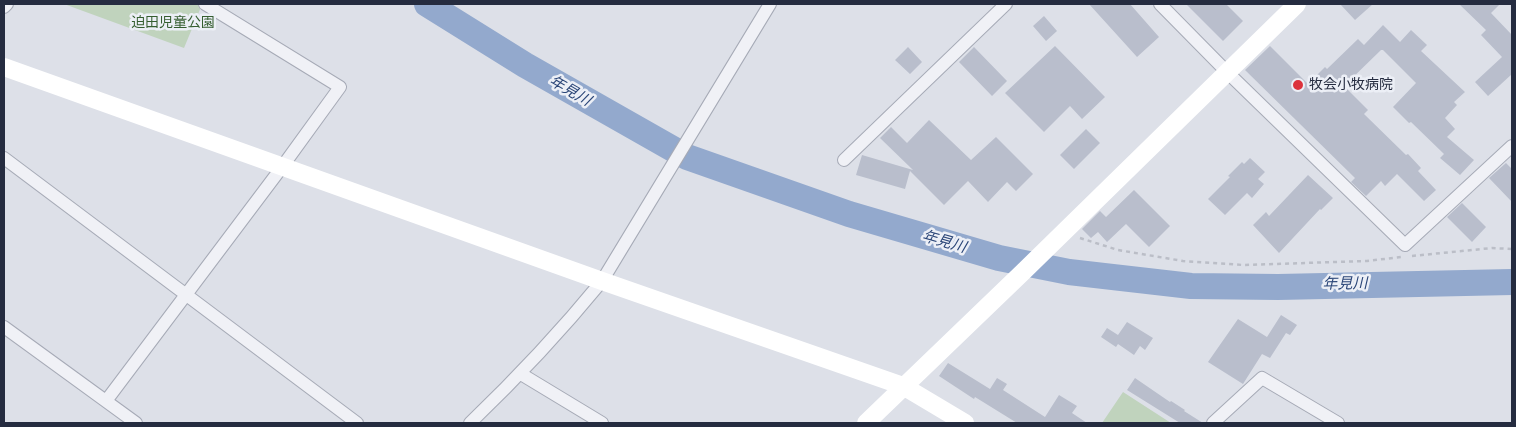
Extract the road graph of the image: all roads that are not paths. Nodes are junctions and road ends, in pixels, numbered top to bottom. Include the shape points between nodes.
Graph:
1 (7, 4) edge
2 (205, 4) edge
3 (770, 4) edge
4 (1006, 4) edge
5 (1160, 4) edge
6 (1296, 4) edge
7 (4, 7) edge
8 (4, 67) edge
9 (1226, 71) junction
10 (1512, 146) edge
11 (4, 158) edge
12 (844, 160) dead end
13 (282, 167) junction
14 (602, 281) junction
15 (186, 294) junction
16 (4, 327) edge
17 (522, 374) junction
18 (903, 386) junction
19 (106, 401) junction
20 (136, 423) edge
21 (357, 423) edge
22 (470, 423) edge
23 (602, 423) edge
24 (866, 423) edge
25 (965, 423) edge
26 (1213, 423) edge
27 (1338, 423) edge

1 - 7 street
2 - 13 street via 340,87
3 - 14 street
4 - 12 street
5 - 9 street
6 - 9 street
8 - 13 street
9 - 10 street via 1405,245
9 - 18 street
11 - 15 street
13 - 14 street
13 - 15 street
14 - 17 street
14 - 18 street
15 - 19 street
15 - 21 street
16 - 19 street
17 - 22 street
17 - 23 street
18 - 24 street
18 - 25 street
19 - 20 street
26 - 27 street via 1262,378

